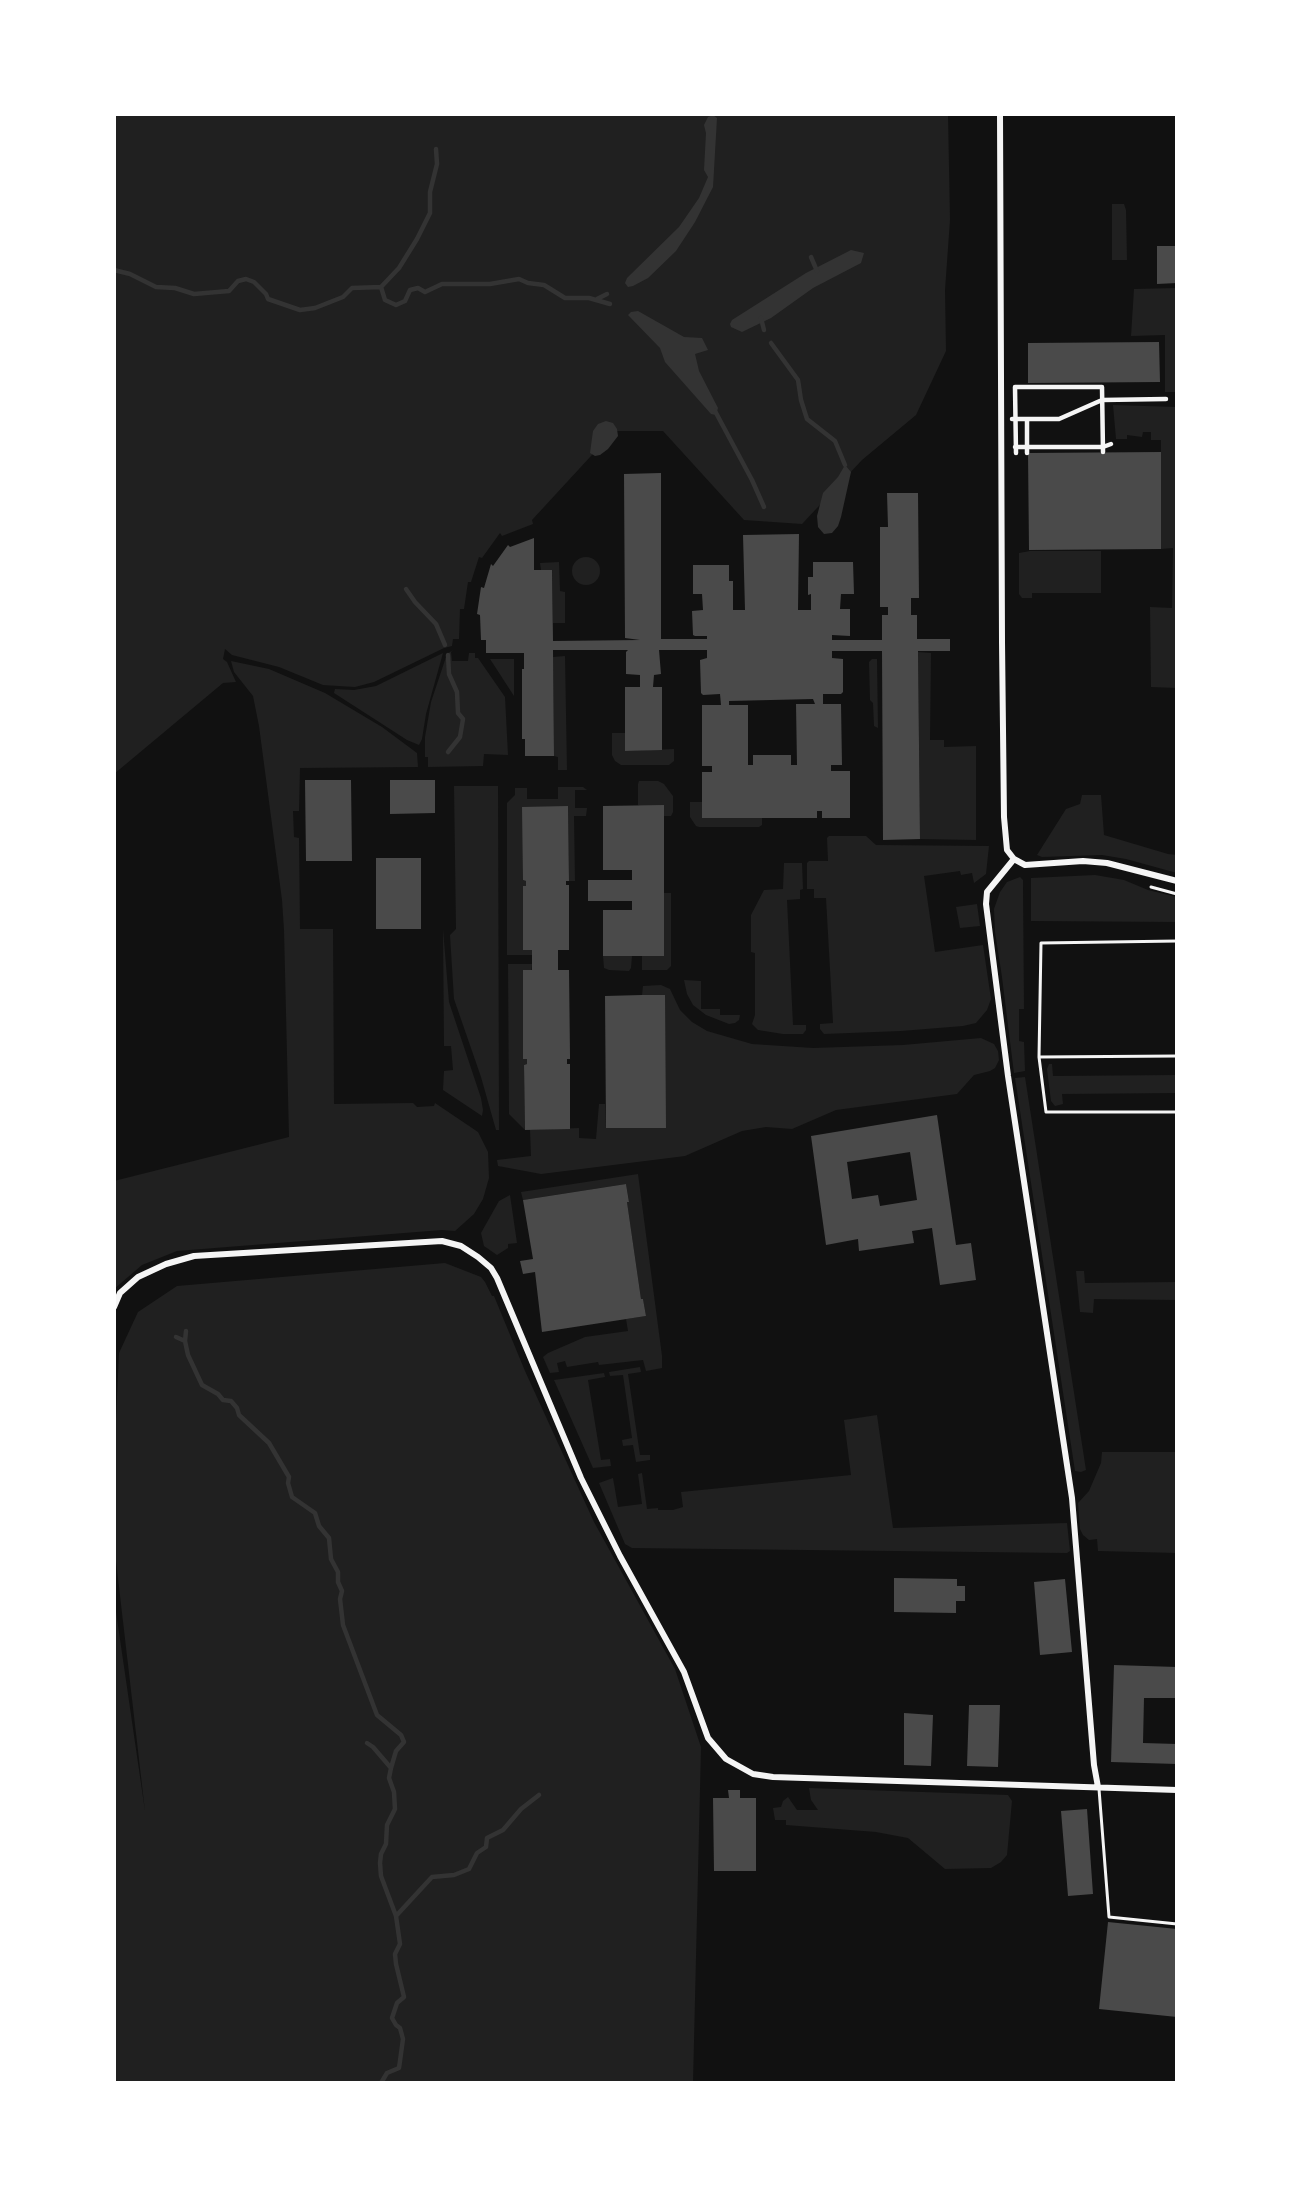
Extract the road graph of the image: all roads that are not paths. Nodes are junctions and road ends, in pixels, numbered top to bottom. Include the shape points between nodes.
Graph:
1 (1000, 114) edge
2 (1166, 399) dead end
3 (1102, 400) junction
4 (1013, 419) junction
5 (1027, 420) junction
6 (1111, 444) dead end
7 (1103, 449) junction
8 (1026, 450) junction
9 (1014, 859) junction
10 (1177, 881) edge
11 (1177, 941) edge
12 (1177, 1056) edge
13 (1039, 1057) junction
14 (1177, 1112) edge
15 (114, 1307) edge
16 (1098, 1787) junction
17 (1177, 1790) edge
18 (1177, 1924) edge

1 - 9 street via 1004,817 1007,850
2 - 3 street
3 - 4 street via 1102,387 1024,385 1015,387
3 - 5 street via 1059,419
3 - 7 street
4 - 5 street
4 - 8 street via 1015,450
5 - 8 street
6 - 7 street
7 - 8 street
9 - 10 street via 1030,866 1107,862
9 - 16 street via 987,892 986,904 1072,1498
11 - 13 lane via 1041,943
12 - 13 lane
13 - 14 lane via 1046,1112
15 - 16 street via 120,1293 138,1277 194,1256 442,1241 461,1246 478,1257 497,1278 581,1478 684,1672 708,1738 726,1759 753,1774 773,1777
16 - 17 street
16 - 18 lane via 1109,1917

